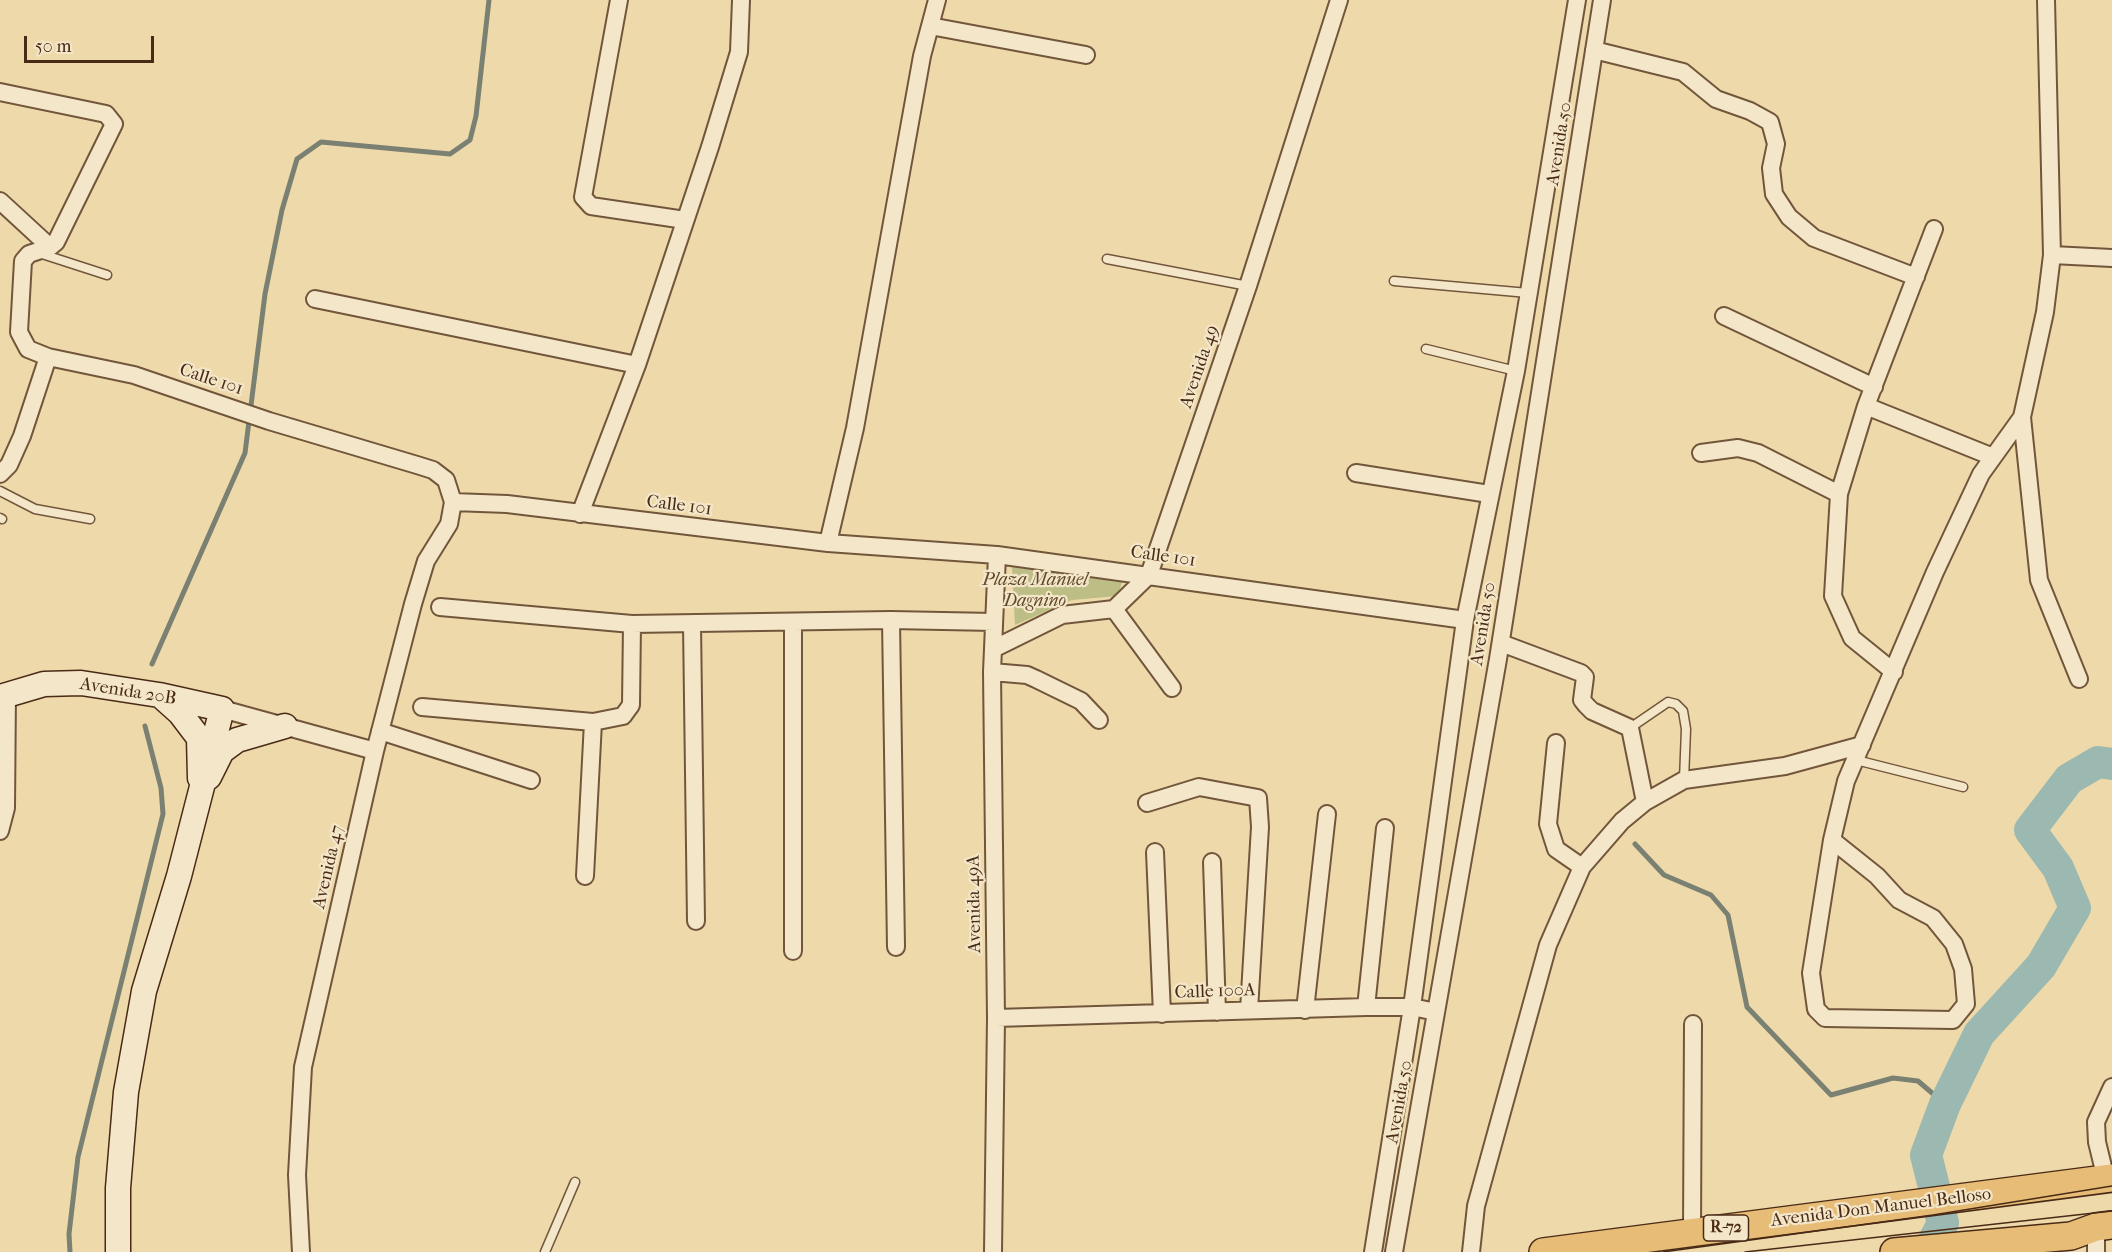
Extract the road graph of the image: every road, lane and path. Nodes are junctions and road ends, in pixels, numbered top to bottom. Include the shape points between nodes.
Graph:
1 (619, 0) edge
2 (741, 0) edge
3 (937, 0) edge
4 (1339, 0) edge
5 (1577, 0) edge
6 (1602, 0) edge
7 (2046, 0) edge
8 (930, 26) junction
9 (1594, 50) junction
10 (1086, 55) dead end
11 (0, 93) edge
12 (0, 201) edge
13 (685, 220) junction
14 (1934, 229) dead end
15 (50, 247) junction
16 (34, 251) junction
17 (2052, 255) junction
18 (2112, 258) edge
19 (1107, 259) dead end
20 (107, 275) dead end
21 (1917, 277) junction
22 (1394, 281) dead end
23 (1248, 286) junction
24 (1528, 293) junction
25 (315, 299) dead end
26 (1724, 316) dead end
27 (1426, 350) dead end
28 (48, 357) junction
29 (637, 365) junction
30 (1516, 371) junction
31 (1874, 387) junction
32 (1866, 406) junction
33 (2022, 417) junction
34 (1701, 453) dead end
35 (1993, 457) junction
36 (1356, 473) dead end
37 (0, 474) edge
38 (0, 491) edge
39 (1839, 494) junction
40 (1489, 495) junction
41 (453, 502) junction
42 (580, 514) junction
43 (90, 519) dead end
44 (828, 543) junction
45 (997, 555) junction
46 (1149, 575) junction
47 (440, 607) dead end
48 (1114, 609) junction
49 (891, 620) junction
50 (1465, 620) junction
51 (793, 622) junction
52 (994, 622) junction
53 (632, 624) junction
54 (692, 624) junction
55 (1500, 643) junction
56 (993, 649) junction
57 (992, 672) junction
58 (1894, 672) junction
59 (2079, 679) dead end
60 (1172, 688) dead end
61 (3, 695) edge
62 (159, 695) junction
63 (422, 707) dead end
64 (222, 709) junction
65 (1099, 720) dead end
66 (593, 722) junction
67 (285, 726) junction
68 (1630, 728) junction
69 (380, 731) junction
70 (1556, 743) dead end
71 (375, 751) junction
72 (1859, 753) junction
73 (3, 770) edge
74 (531, 780) dead end
75 (1684, 780) junction
76 (203, 781) junction
77 (1963, 787) dead end
78 (1147, 802) dead end
79 (1645, 802) junction
80 (1327, 814) dead end
81 (1385, 828) dead end
82 (0, 831) edge
83 (1832, 840) junction
84 (1155, 852) dead end
85 (1212, 862) dead end
86 (1582, 867) junction
87 (585, 876) dead end
88 (696, 921) dead end
89 (896, 948) dead end
90 (793, 951) dead end
91 (1366, 1007) junction
92 (1412, 1007) junction
93 (1249, 1010) junction
94 (1305, 1010) junction
95 (1217, 1012) junction
96 (1436, 1012) junction
97 (1162, 1014) junction
98 (996, 1018) junction
99 (1693, 1024) dead end
100 (2112, 1087) edge
101 (2109, 1178) edge
102 (575, 1182) dead end
103 (1692, 1232) junction
104 (2089, 1238) edge
105 (1908, 1250) edge
106 (118, 1252) edge
107 (301, 1252) edge
108 (545, 1252) edge
109 (993, 1252) edge
110 (1373, 1252) edge
111 (1394, 1252) edge
112 (1471, 1252) edge
113 (1543, 1252) edge

1 - 13 street via 583,197 591,206
2 - 13 street via 739,52
3 - 8 street
4 - 23 street, Avenida 49
5 - 24 street, Avenida 50
6 - 9 street, Avenida 50
7 - 17 street
8 - 10 street
8 - 44 street via 855,428
9 - 21 street via 1683,72 1716,99 1770,122 1776,144 1771,168 1774,194 1789,217 1814,238
9 - 55 street, Avenida 50
11 - 15 street via 106,114 113,120 113,129
12 - 15 street
13 - 29 street
14 - 21 street
15 - 16 street
16 - 20 lane
16 - 28 street via 23,261 19,332 28,349
17 - 18 street
17 - 33 street via 2045,312
19 - 23 lane
21 - 31 street
22 - 24 lane
23 - 46 street, Avenida 49
24 - 30 street, Avenida 50
25 - 29 street
26 - 31 street
27 - 30 lane
28 - 37 street via 22,436 9,465
28 - 41 street, Calle 101 via 134,375 433,470 446,480
29 - 42 street
30 - 40 street, Avenida 50
31 - 32 street
32 - 35 street
32 - 39 street
33 - 35 street
33 - 59 street via 2039,580
34 - 39 street via 1738,448 1758,453
35 - 58 street via 1935,572
36 - 40 street
38 - 43 lane via 35,509
39 - 58 street via 1833,596 1852,638
40 - 50 street, Avenida 50
41 - 42 street, Calle 101
41 - 69 street, Avenida 47 via 449,524 426,561
42 - 44 street, Calle 101
44 - 45 street, Calle 101
45 - 46 street, Calle 101
45 - 52 street, Avenida 49A
46 - 48 street, Avenida 49
46 - 50 street, Calle 101
47 - 53 street
48 - 56 street via 1062,615
48 - 60 street
49 - 51 street
49 - 52 street
49 - 89 street
50 - 92 street, Avenida 50
51 - 54 street
51 - 90 street
52 - 56 street, Avenida 49A
53 - 54 street
53 - 66 street via 631,705 623,716
54 - 88 street
55 - 68 street via 1581,673 1585,677 1582,700 1586,705
55 - 96 street, Avenida 50
56 - 57 street, Avenida 49A
57 - 65 street via 1036,679 1081,701
57 - 98 street, Avenida 49A
58 - 72 street
61 - 62 street, Avenida 20B via 44,684 81,683
61 - 73 street
62 - 64 street, Avenida 20B
62 - 76 street via 180,713 199,738
63 - 66 street
64 - 67 street
64 - 76 street
66 - 87 street
67 - 71 street
67 - 76 street via 237,740 222,751
68 - 75 lane via 1668,702 1676,704 1683,711 1686,729
68 - 79 street
69 - 71 street, Avenida 47
69 - 74 street
70 - 86 street via 1548,824 1556,849
71 - 107 street, Avenida 47 via 303,1067 297,1174
72 - 75 street
72 - 77 lane
72 - 83 street via 1846,781
73 - 82 street via 6,808
75 - 79 street
76 - 106 street via 144,991 126,1092 118,1188
78 - 93 street via 1199,787 1258,798 1260,827
79 - 86 street via 1622,821
80 - 94 street
81 - 91 street
83 - 83 street via 1811,973 1816,1009 1825,1018 1953,1020 1966,1004 1963,969 1954,944 1933,918 1899,900
84 - 97 street
85 - 95 street
86 - 112 street via 1548,945 1476,1206
91 - 92 street, Calle 100A
91 - 94 street, Calle 100A
92 - 96 street, Calle 100A
92 - 110 street, Avenida 50
93 - 94 street, Calle 100A
93 - 95 street, Calle 100A
95 - 97 street, Calle 100A
96 - 111 street, Avenida 50
97 - 98 street, Calle 100A
98 - 109 street, Avenida 49A
99 - 103 street
100 - 101 street via 2096,1122 2097,1142
101 - 103 main road, Avenida Don Manuel Belloso / R-72
102 - 108 lane
103 - 113 main road, Avenida Don Manuel Belloso / R-72
104 - 105 main road

